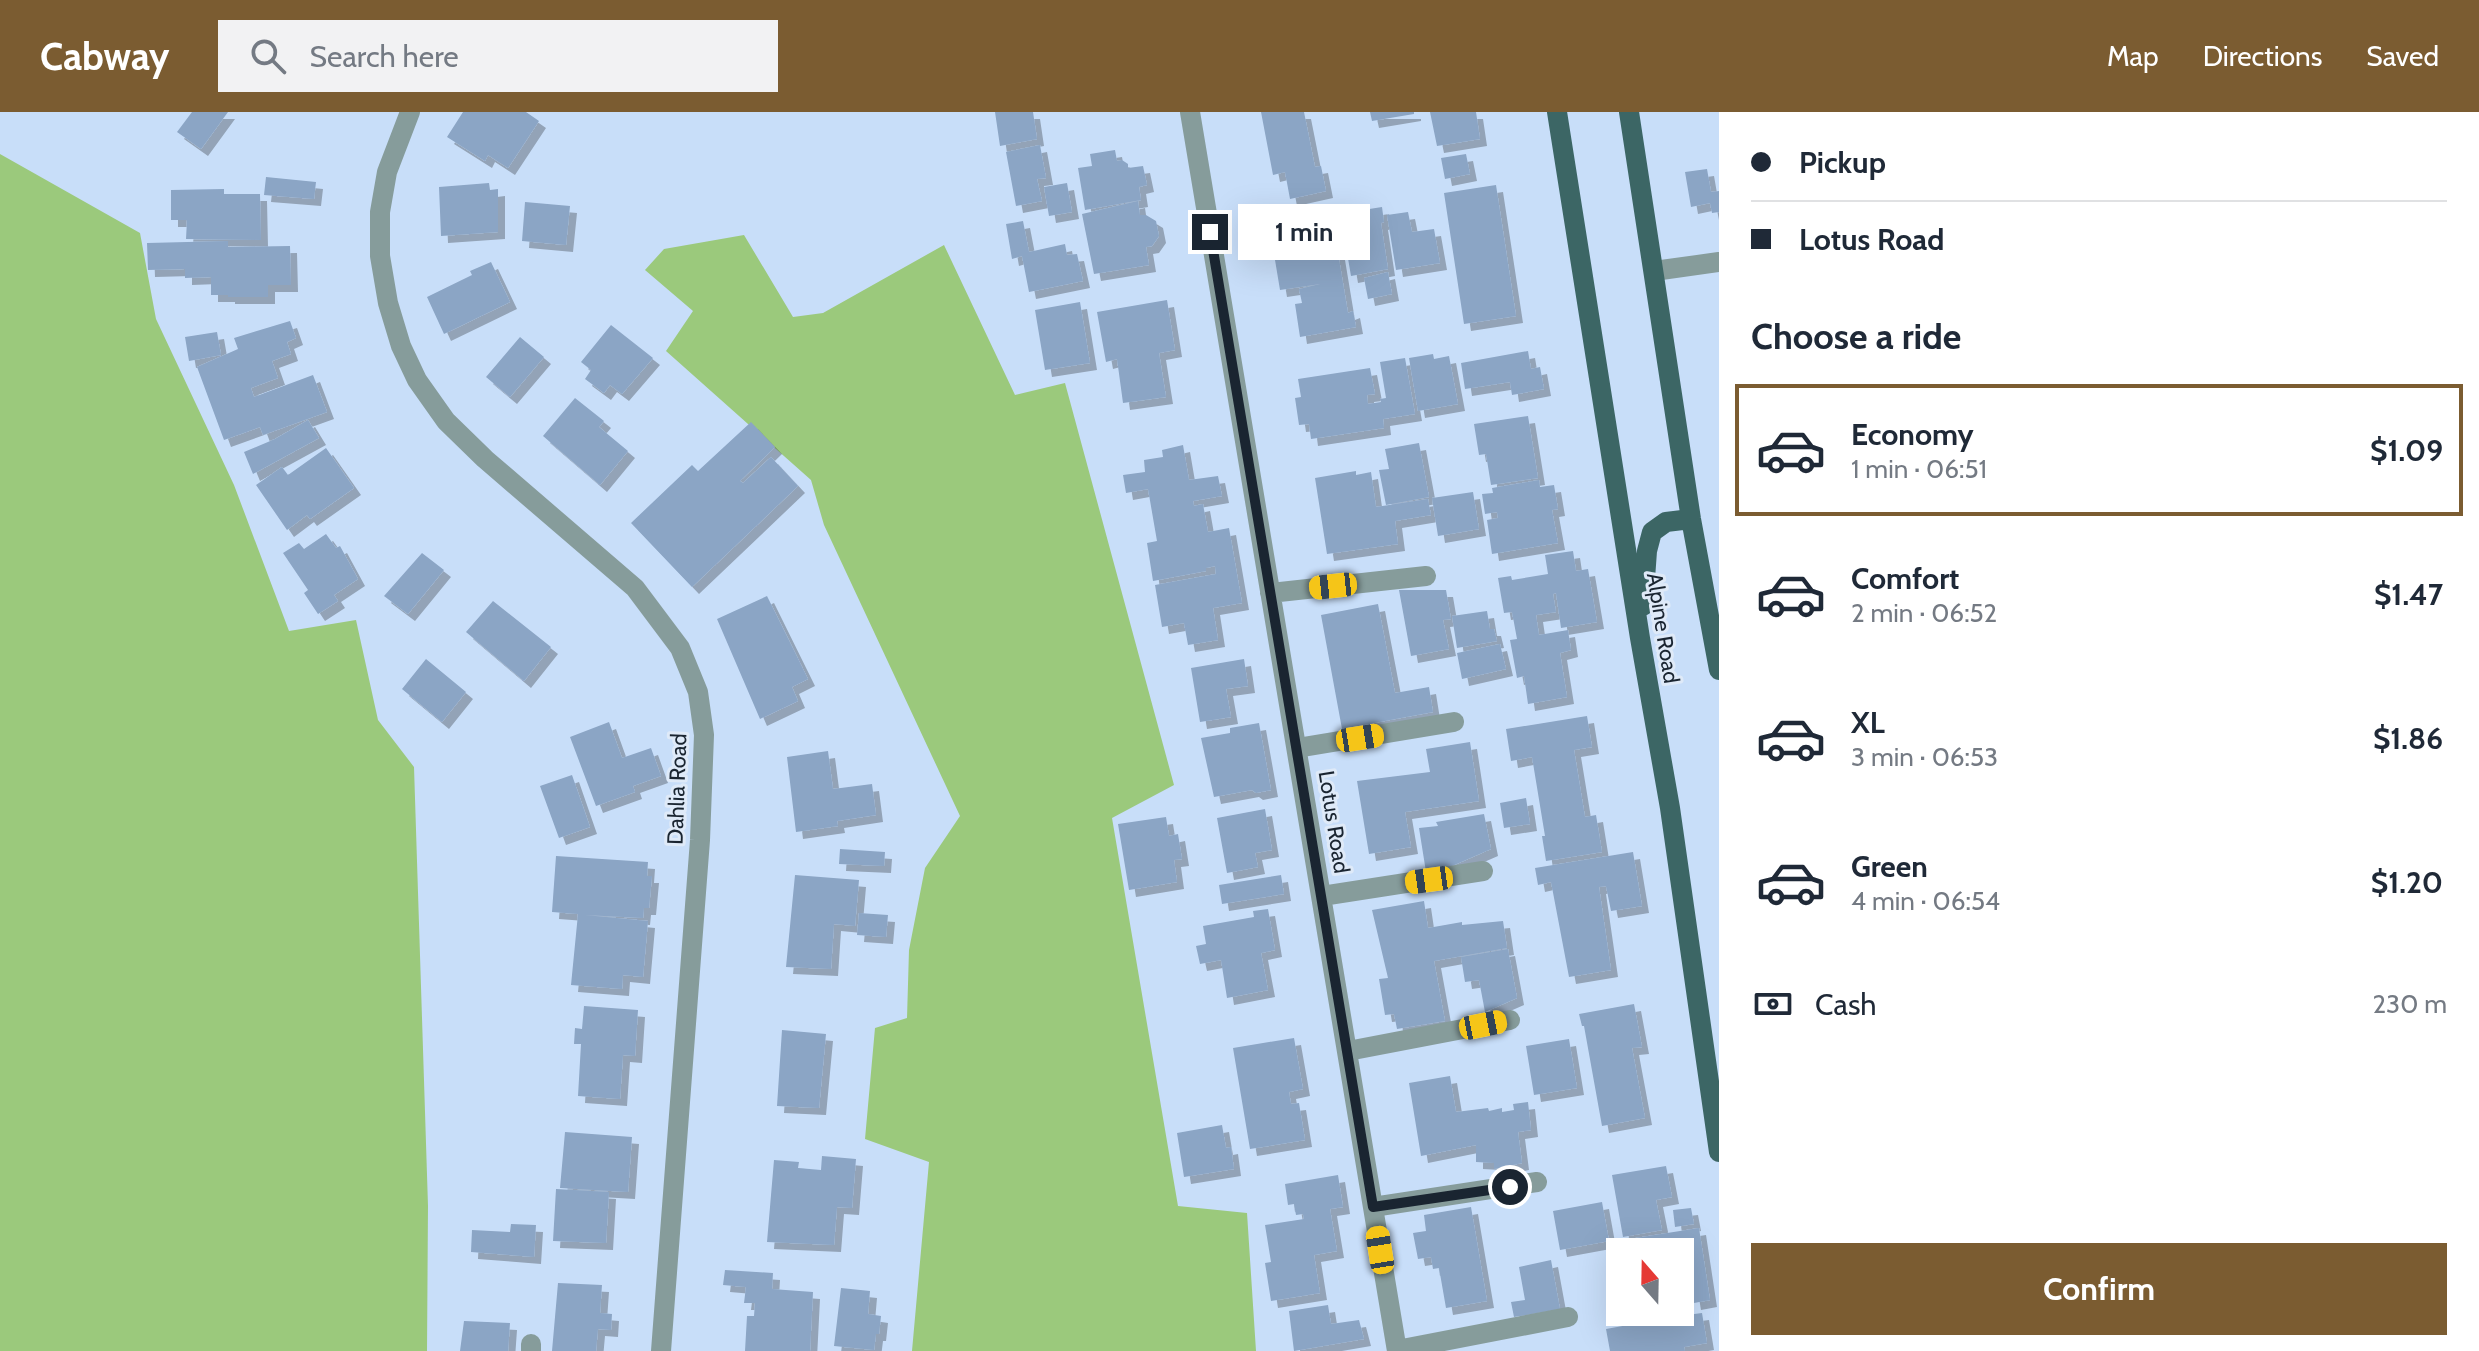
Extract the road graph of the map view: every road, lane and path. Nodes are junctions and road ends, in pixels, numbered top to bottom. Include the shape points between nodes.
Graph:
1 (410, 112) edge
2 (1190, 112) edge
3 (1557, 112) edge
4 (1629, 112) edge
5 (1719, 262) edge
6 (1654, 271) junction
7 (1691, 519) junction
8 (1426, 576) dead end
9 (1270, 593) junction
10 (1640, 638) junction
11 (1719, 670) edge
12 (1454, 722) dead end
13 (1297, 748) junction
14 (1483, 871) dead end
15 (1322, 896) junction
16 (1510, 1020) dead end
17 (1348, 1051) junction
18 (1719, 1152) edge
19 (1537, 1182) dead end
20 (1373, 1207) junction
21 (1568, 1317) dead end
22 (1397, 1350) edge
23 (661, 1351) edge

1 - 23 street, Dahlia Road via 387,172 380,256 388,303 417,380 465,440 635,588 680,648 698,692 704,735 700,840
2 - 9 street, Lotus Road
3 - 10 main road, Alpine Road
4 - 6 main road, Alpine Road
5 - 6 street
6 - 7 main road, Alpine Road
7 - 10 main road via 1666,522 1652,532
7 - 11 main road, Alpine Road
8 - 9 street
9 - 13 street, Lotus Road
10 - 18 main road, Alpine Road
12 - 13 street
13 - 15 street, Lotus Road
14 - 15 street
15 - 17 street, Lotus Road
16 - 17 street
17 - 20 street, Lotus Road
19 - 20 street
20 - 22 street, Lotus Road
21 - 22 street

